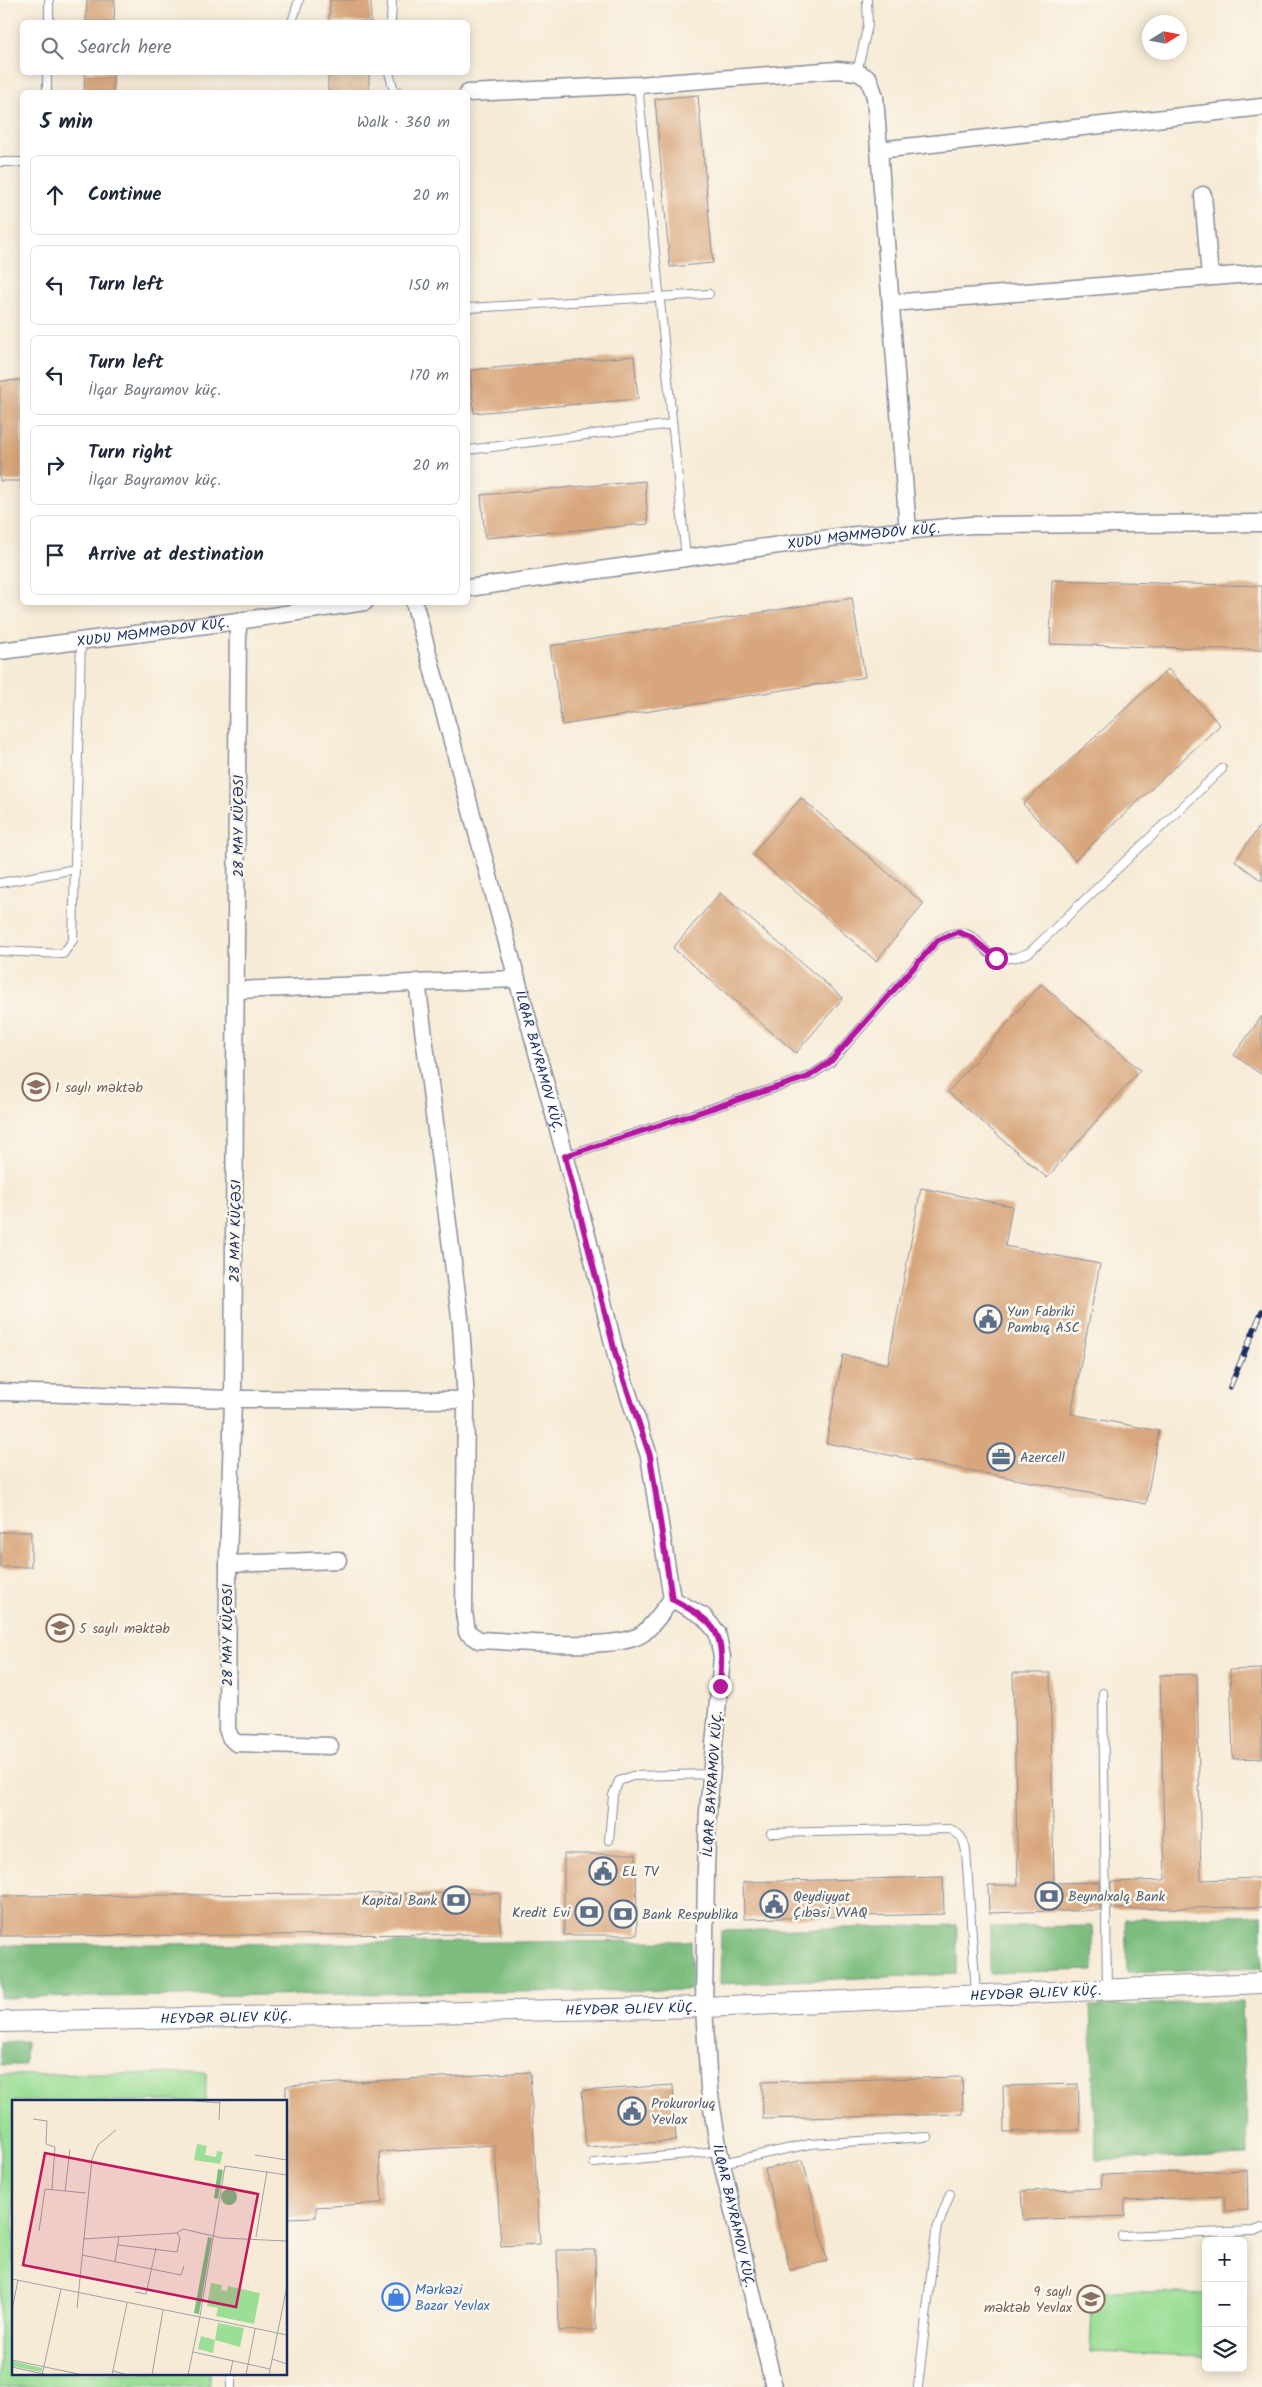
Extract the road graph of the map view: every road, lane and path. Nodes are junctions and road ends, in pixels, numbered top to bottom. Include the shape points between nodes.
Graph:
1 (49, 0) edge
2 (299, 0) edge
3 (392, 0) edge
4 (867, 0) edge
5 (49, 20) edge
6 (293, 20) edge
7 (391, 20) edge
8 (857, 72) junction
9 (47, 75) edge
10 (390, 75) edge
11 (638, 85) junction
12 (47, 90) edge
13 (394, 90) edge
14 (470, 92) edge
15 (1262, 107) edge
16 (879, 150) junction
17 (0, 162) edge
18 (20, 162) edge
19 (1203, 195) dead end
20 (1262, 273) edge
21 (1210, 277) junction
22 (708, 294) dead end
23 (660, 297) junction
24 (890, 303) junction
25 (470, 308) edge
26 (672, 424) junction
27 (470, 450) edge
28 (1262, 523) edge
29 (908, 531) junction
30 (686, 558) junction
31 (470, 588) edge
32 (345, 605) edge
33 (415, 605) edge
34 (238, 621) junction
35 (81, 641) junction
36 (0, 651) edge
37 (1222, 769) dead end
38 (75, 869) junction
39 (0, 883) edge
40 (0, 951) edge
41 (517, 979) junction
42 (417, 982) junction
43 (237, 990) junction
44 (565, 1156) junction
45 (0, 1392) edge
46 (233, 1399) junction
47 (466, 1400) junction
48 (338, 1560) dead end
49 (228, 1564) junction
50 (672, 1599) junction
51 (1103, 1693) dead end
52 (330, 1746) dead end
53 (712, 1774) junction
54 (772, 1833) dead end
55 (609, 1840) dead end
56 (1262, 1983) edge
57 (1107, 1990) junction
58 (1262, 1992) edge
59 (976, 1995) junction
60 (704, 2007) junction
61 (0, 2022) edge
62 (928, 2137) dead end
63 (721, 2157) junction
64 (594, 2163) dead end
65 (950, 2194) dead end
66 (1262, 2228) edge
67 (1122, 2236) dead end
68 (231, 2374) edge
69 (231, 2387) edge
70 (774, 2387) edge
71 (918, 2387) edge

1 - 5 lane
2 - 6 lane
3 - 7 lane
4 - 8 lane via 868,25
8 - 11 street via 837,70
8 - 16 street via 868,79 875,97
9 - 12 lane
10 - 13 lane
11 - 14 street
11 - 23 lane
15 - 16 street
16 - 24 street
17 - 18 lane
19 - 21 street
20 - 21 street
21 - 24 street
22 - 23 lane
23 - 25 lane
23 - 26 lane
24 - 29 street
26 - 27 lane
26 - 30 lane
28 - 29 street, XUDU MƏMMƏDOV KÜÇ. via 972,525
29 - 30 street, XUDU MƏMMƏDOV KÜÇ. via 845,536
30 - 31 street, XUDU MƏMMƏDOV KÜÇ.
32 - 34 street, XUDU MƏMMƏDOV KÜÇ.
33 - 41 street, İLQAR BAYRAMOV KÜÇ.
34 - 35 street, XUDU MƏMMƏDOV KÜÇ.
34 - 43 street, 28 MAY KÜÇƏSI
35 - 36 street, XUDU MƏMMƏDOV KÜÇ.
35 - 38 lane
37 - 44 lane via 1030,952 1014,959 996,958 971,937 958,932 938,940 830,1062 808,1077
38 - 39 lane
38 - 40 lane via 73,940 63,954
41 - 42 street
41 - 44 street, İLQAR BAYRAMOV KÜÇ.
42 - 43 street
42 - 47 street via 461,1325
43 - 46 street, 28 MAY KÜÇƏSI
44 - 50 street, İLQAR BAYRAMOV KÜÇ. via 617,1360 650,1456
45 - 46 street
46 - 47 street
46 - 49 street, 28 MAY KÜÇƏSI
47 - 50 street via 464,1612 467,1632 479,1640 623,1642 642,1634
48 - 49 street
49 - 52 street, 28 MAY KÜÇƏSI via 227,1729 230,1737 236,1743
50 - 53 street, İLQAR BAYRAMOV KÜÇ. via 703,1616 716,1632 722,1657
51 - 57 lane
53 - 55 lane via 632,1776 619,1781 613,1795
53 - 60 street, İLQAR BAYRAMOV KÜÇ. via 706,1870
54 - 59 lane via 950,1830 959,1833 966,1851
56 - 57 street, HEYDƏR ƏLIEV KÜÇ.
56 - 58 lane
57 - 59 street, HEYDƏR ƏLIEV KÜÇ.
59 - 60 street, HEYDƏR ƏLIEV KÜÇ.
60 - 61 street, HEYDƏR ƏLIEV KÜÇ.
60 - 63 street, İLQAR BAYRAMOV KÜÇ. via 709,2089
62 - 63 lane via 810,2144
63 - 64 lane
63 - 70 street, İLQAR BAYRAMOV KÜÇ.
65 - 71 lane via 936,2232
66 - 67 lane via 1254,2231
68 - 69 lane

